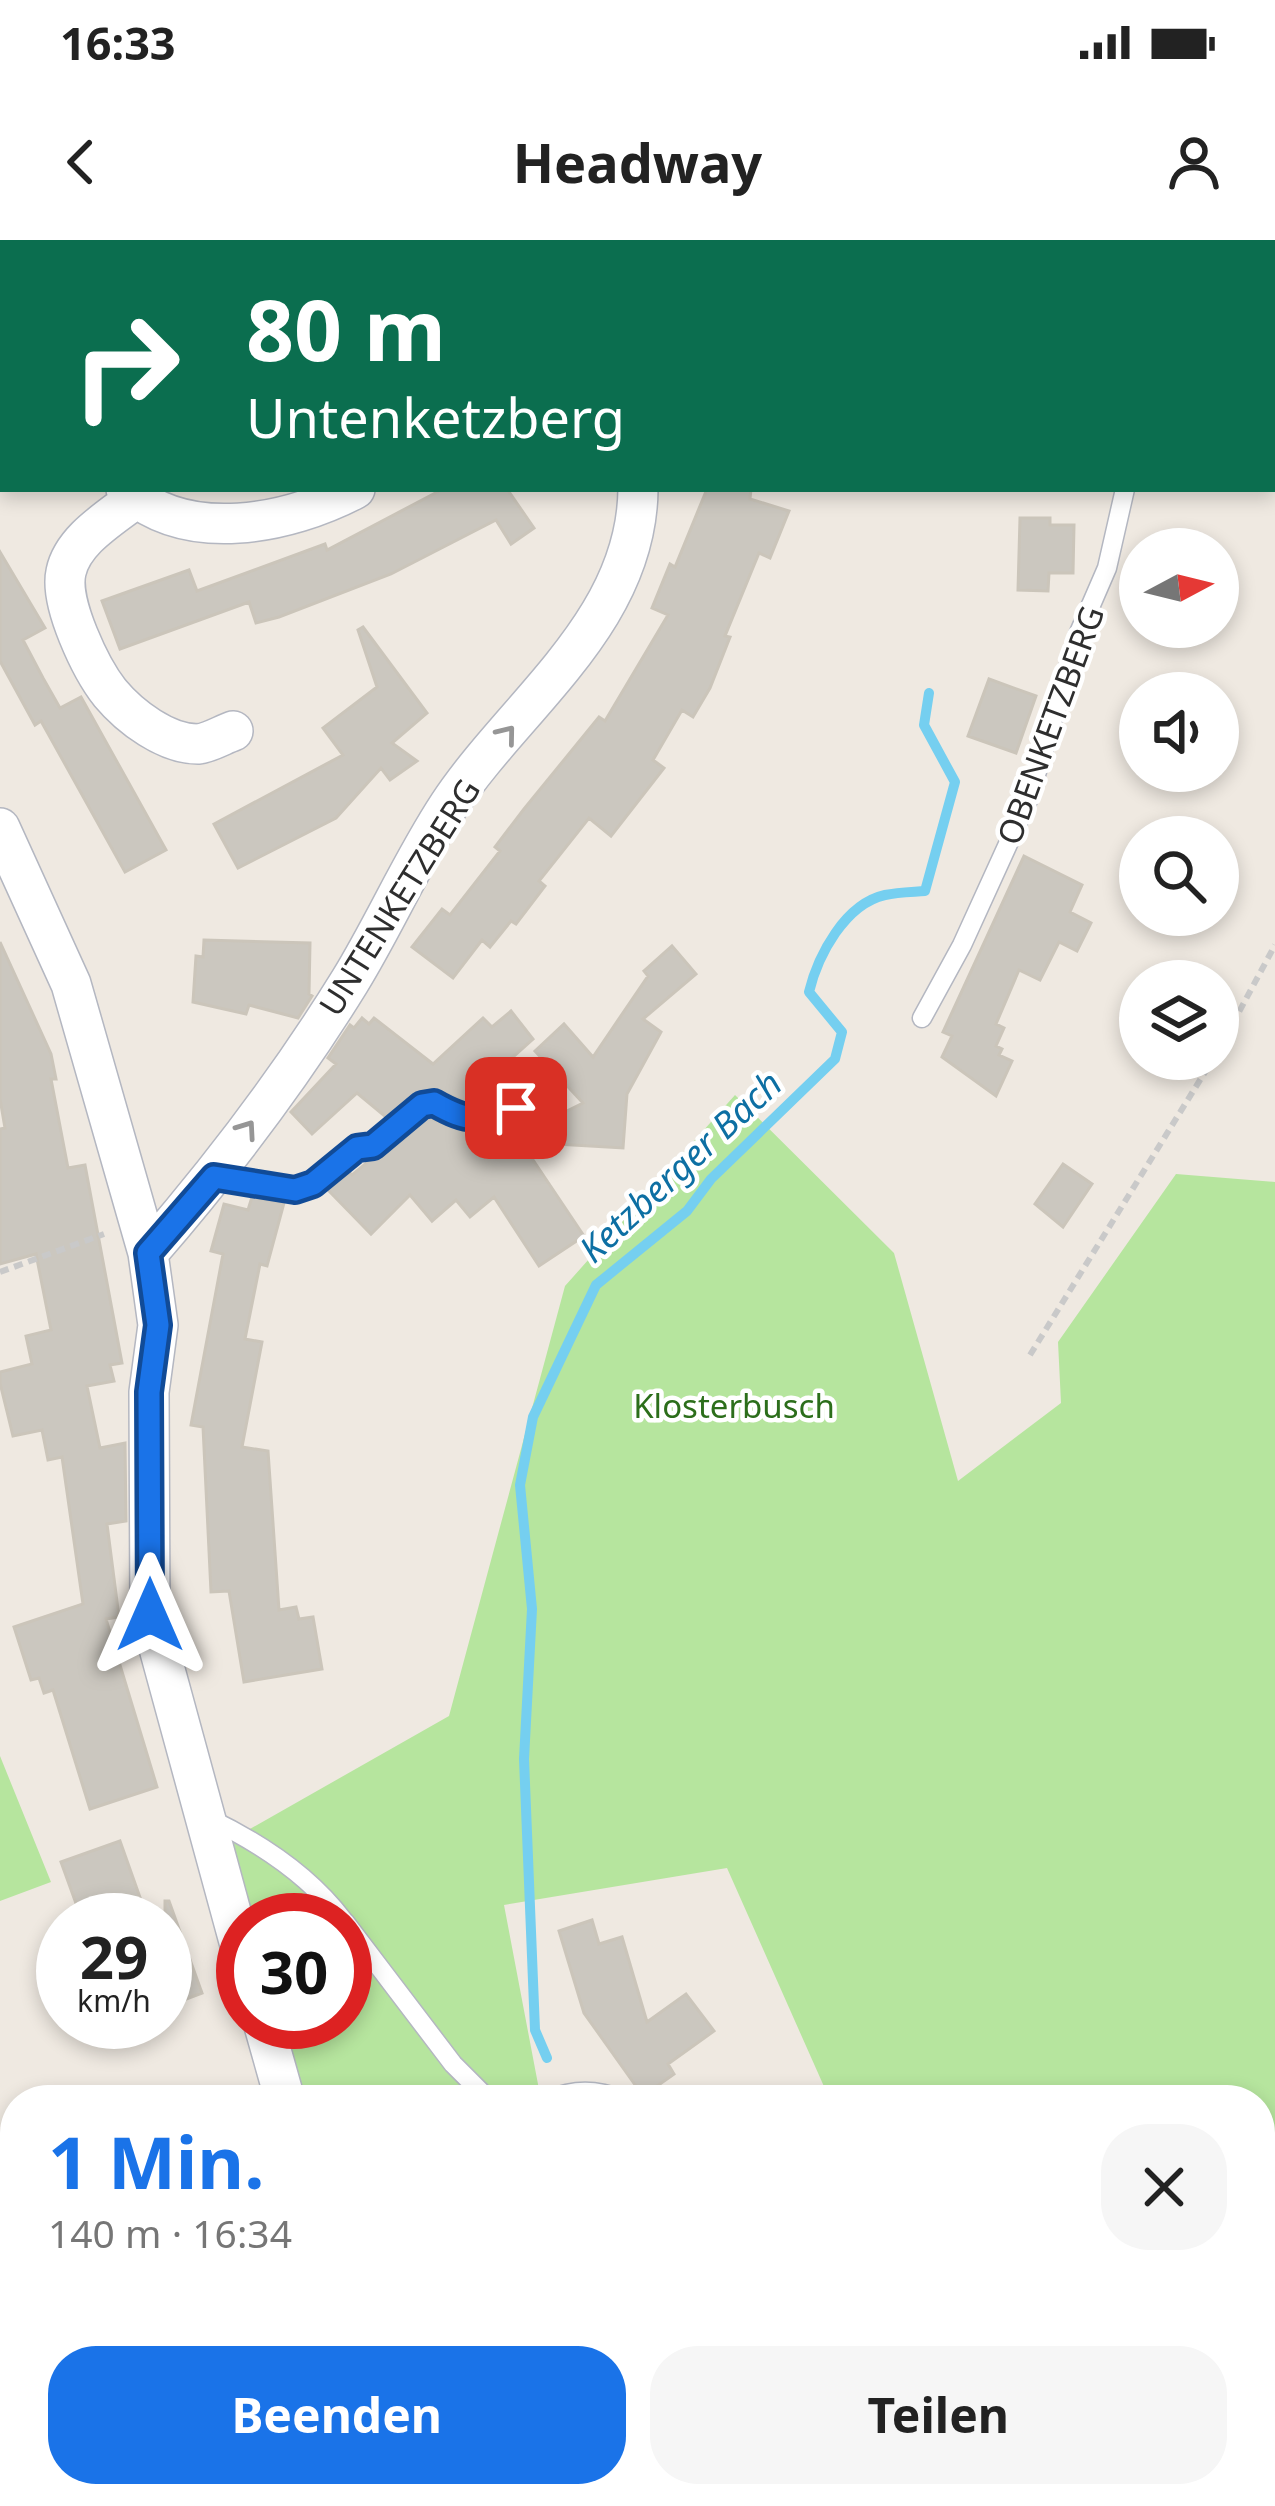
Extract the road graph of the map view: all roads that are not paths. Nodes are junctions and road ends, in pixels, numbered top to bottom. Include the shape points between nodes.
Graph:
1 (348, 492) edge
2 (638, 492) edge
3 (1125, 492) edge
4 (131, 494) edge
5 (233, 731) dead end
6 (0, 828) edge
7 (922, 1018) dead end
8 (516, 1108) dead end
9 (214, 1177) junction
10 (143, 1237) junction
11 (201, 1814) junction
12 (224, 1893) edge
13 (318, 1893) edge
14 (372, 1958) edge
15 (270, 2049) edge
16 (281, 2085) edge
17 (474, 2085) edge

1 - 4 street via 225,524 184,520
9 -> 2 street, UNTENKETZBERG via 349,983 450,803 574,653 623,567
3 - 7 lane, OBENKETZBERG via 1108,568 1078,635 1029,798
4 - 5 street via 66,569 71,617 110,693 140,720 166,738 200,744
6 - 10 street via 71,984
8 - 9 lane via 486,1119 422,1105 373,1146 357,1148 295,1190
9 - 10 street, UNTENKETZBERG
10 - 11 street via 158,1325 149,1392 150,1615
11 - 12 street
11 - 13 lane via 259,1843
14 - 17 lane
15 - 16 street

